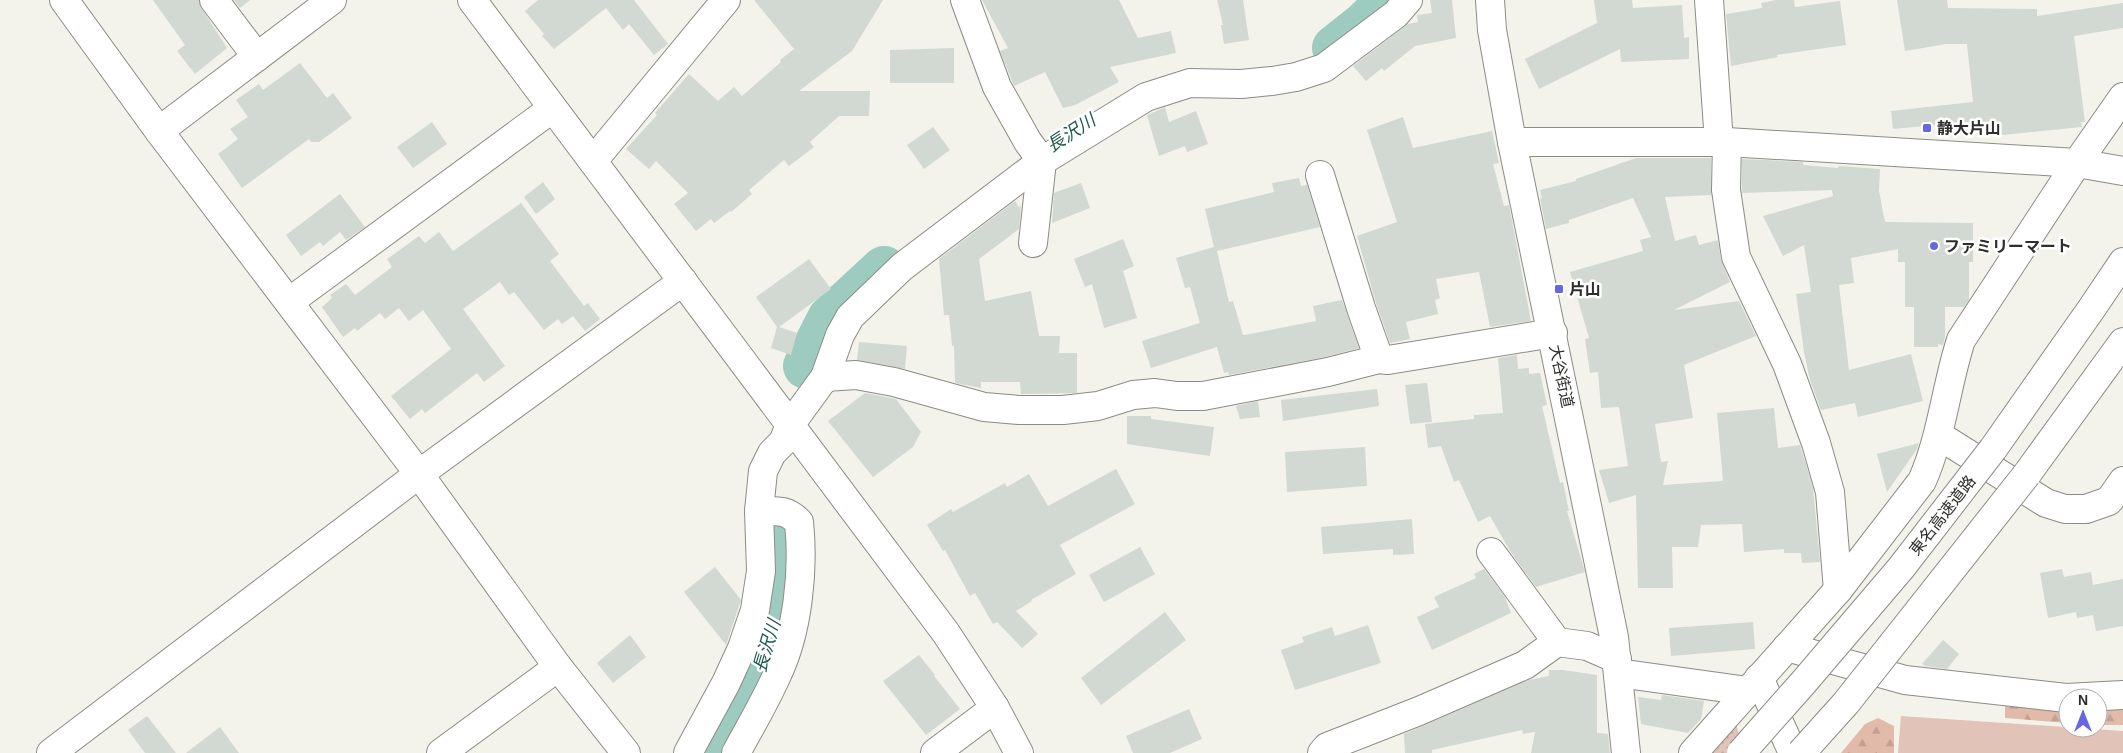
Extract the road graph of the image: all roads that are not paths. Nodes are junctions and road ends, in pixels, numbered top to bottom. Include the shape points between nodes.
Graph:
1 (64, 0) edge
2 (214, 0) edge
3 (332, 0) edge
4 (472, 0) edge
5 (726, 0) edge
6 (965, 0) edge
7 (1408, 0) edge
8 (1490, 0) edge
9 (1708, 0) edge
10 (257, 57) junction
11 (2123, 97) edge
12 (553, 109) junction
13 (159, 130) junction
14 (1512, 142) junction
15 (1723, 142) junction
16 (1037, 153) junction
17 (593, 160) junction
18 (2077, 163) junction
19 (2123, 171) edge
20 (1320, 175) dead end
21 (1033, 242) dead end
22 (2123, 262) edge
23 (683, 281) junction
24 (289, 302) junction
25 (1553, 333) junction
26 (2123, 342) edge
27 (1379, 359) junction
28 (825, 377) junction
29 (790, 425) junction
30 (1938, 435) junction
31 (419, 474) junction
32 (2123, 482) edge
33 (759, 511) junction
34 (1491, 552) dead end
35 (1838, 590) junction
36 (1557, 642) junction
37 (1788, 647) junction
38 (1618, 666) junction
39 (558, 667) junction
40 (1754, 684) junction
41 (2123, 695) edge
42 (995, 708) junction
43 (51, 753) edge
44 (441, 753) edge
45 (626, 753) edge
46 (688, 753) edge
47 (736, 753) edge
48 (934, 753) edge
49 (1019, 753) edge
50 (1322, 753) edge
51 (1626, 753) edge
52 (1693, 753) edge
53 (1741, 753) edge
54 (1794, 753) edge
55 (1801, 753) edge

1 - 13 main road
2 - 10 main road
3 - 10 main road
4 - 12 main road
5 - 17 main road
6 - 16 main road via 997,87
7 - 16 main road via 1396,14 1324,68 1272,82 1190,83 1172,87
8 - 14 main road, 大谷街道 via 1492,30
9 - 15 main road
10 - 13 main road
11 - 18 main road
12 - 17 main road
12 - 24 main road
13 - 24 main road
14 - 15 main road
14 - 25 main road, 大谷街道
15 - 18 main road
15 - 35 main road via 1736,257 1788,364 1830,492
16 - 21 main road
16 - 28 main road via 850,316
17 - 23 main road
18 - 19 main road
18 - 30 main road via 1961,340
20 - 27 main road
22 - 53 main road, 東名高速道路, bridge via 1993,449 1901,568
23 - 29 main road
23 - 31 main road
24 - 31 main road
25 - 27 main road via 1444,352
25 - 38 main road, 大谷街道 via 1604,580
26 - 55 main road, bridge via 2027,474 1846,703
27 - 28 main road via 1203,396 1133,395 1098,406 1063,410 984,407 894,382 856,375
28 - 29 main road
29 - 33 main road via 783,442 762,471
29 - 42 main road via 946,633
30 - 32 main road via 2046,503 2065,509 2086,509 2109,501
30 - 35 main road via 1922,481
31 - 39 main road
31 - 43 main road
33 - 46 main road via 761,572 754,610 726,683
33 - 47 main road via 791,514 799,522 802,544 796,619 778,674
34 - 36 main road
35 - 37 main road
36 - 38 main road via 1587,646
36 - 50 main road via 1525,665 1327,747
37 - 40 main road
37 - 41 main road via 1905,680 2066,698
38 - 40 main road
38 - 51 main road, 大谷街道
39 - 44 main road
39 - 45 main road
40 - 52 main road
40 - 54 main road
42 - 48 main road
42 - 49 main road

